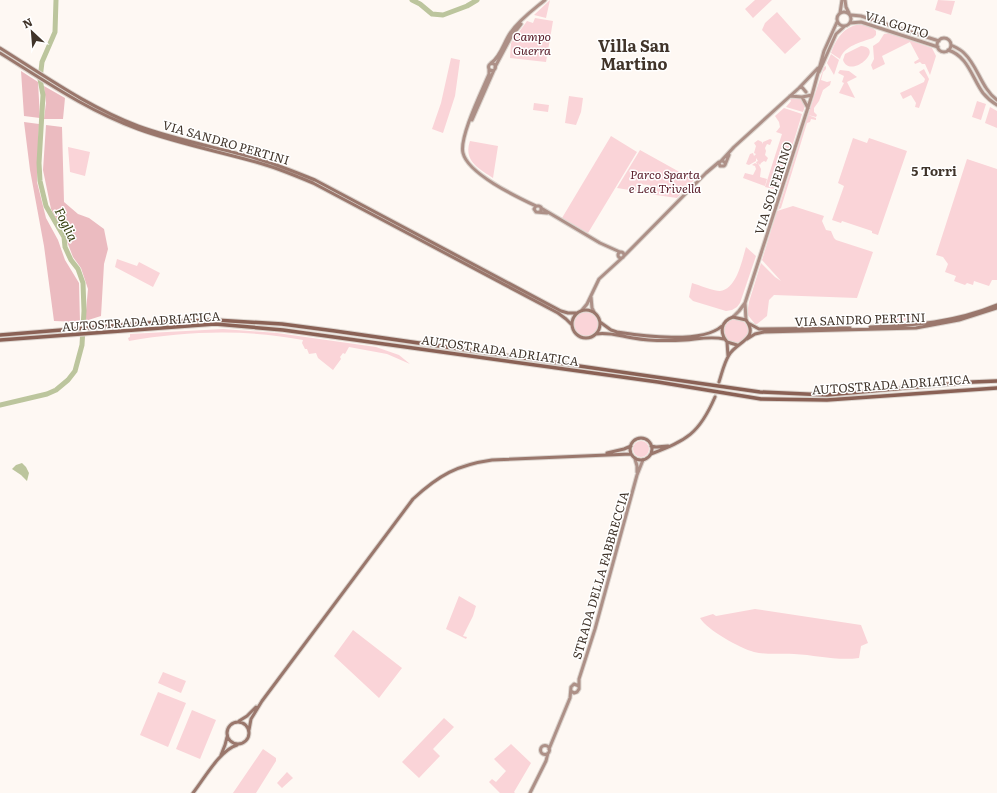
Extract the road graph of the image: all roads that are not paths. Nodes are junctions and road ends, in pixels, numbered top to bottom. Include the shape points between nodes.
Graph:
1 (545, 0) edge
2 (842, 0) edge
3 (845, 0) edge
4 (840, 13) junction
5 (850, 14) junction
6 (527, 16) junction
7 (837, 22) junction
8 (850, 23) junction
9 (845, 26) junction
10 (939, 41) junction
11 (951, 45) junction
12 (938, 47) junction
13 (0, 48) edge
14 (948, 50) junction
15 (0, 53) edge
16 (491, 63) junction
17 (819, 65) junction
18 (494, 68) junction
19 (489, 69) junction
20 (817, 78) junction
21 (801, 86) junction
22 (806, 92) dead end
23 (812, 95) junction
24 (790, 96) junction
25 (802, 98) junction
26 (997, 100) edge
27 (997, 106) edge
28 (808, 108) junction
29 (109, 115) junction
30 (466, 132) junction
31 (750, 133) junction
32 (752, 136) dead end
33 (730, 151) junction
34 (721, 161) junction
35 (725, 164) junction
36 (714, 166) junction
37 (720, 166) junction
38 (528, 202) junction
39 (536, 206) junction
40 (541, 208) junction
41 (534, 210) junction
42 (539, 212) junction
43 (547, 213) junction
44 (607, 247) junction
45 (631, 248) junction
46 (621, 252) junction
47 (620, 256) junction
48 (591, 295) junction
49 (745, 303) junction
50 (997, 306) edge
51 (582, 310) junction
52 (594, 312) junction
53 (577, 313) junction
54 (733, 317) junction
55 (747, 321) junction
56 (600, 322) junction
57 (572, 325) junction
58 (722, 326) junction
59 (117, 329) junction
60 (596, 334) junction
61 (0, 335) edge
62 (45, 335) junction
63 (747, 339) junction
64 (0, 340) edge
65 (726, 341) junction
66 (737, 345) junction
67 (728, 356) junction
68 (997, 381) edge
69 (719, 382) tunnel mouth
70 (997, 388) edge
71 (715, 397) tunnel mouth
72 (631, 446) junction
73 (651, 446) junction
74 (672, 446) junction
75 (631, 454) junction
76 (651, 454) junction
77 (598, 455) junction
78 (635, 459) junction
79 (644, 460) junction
80 (637, 475) junction
81 (579, 679) junction
82 (574, 684) junction
83 (579, 686) junction
84 (573, 692) junction
85 (262, 701) junction
86 (239, 722) junction
87 (249, 730) junction
88 (227, 736) junction
89 (238, 744) junction
90 (548, 747) junction
91 (548, 753) junction
92 (543, 754) junction
93 (220, 757) junction
94 (546, 761) junction
95 (193, 793) edge
96 (530, 793) edge

1 - 6 street
2 - 4 street, VIA SOLFERINO
3 - 5 street
4 - 5 street via 844,11
4 - 7 street, VIA SOLFERINO
5 - 8 street
5 - 10 street, VIA GOITO
6 - 16 street via 512,31
6 - 18 street via 511,37
7 - 9 street
7 - 17 street, VIA SOLFERINO
8 - 9 street, VIA SOLFERINO
8 - 12 street, VIA GOITO via 861,22
9 - 20 street, VIA SOLFERINO via 836,34
10 - 11 street, VIA GOITO via 947,39
10 - 12 street, VIA GOITO
11 - 14 street
11 - 26 street, VIA GOITO via 964,53 988,91
12 - 14 street, VIA GOITO via 942,51
13 - 29 main road, VIA SANDRO PERTINI
14 - 27 street, VIA GOITO via 964,60 983,93
15 - 29 main road, VIA SANDRO PERTINI via 77,101
16 - 18 street via 494,64
16 - 19 street via 488,65
17 - 20 street, VIA SOLFERINO
17 - 21 street
18 - 19 street
18 - 30 street
19 - 30 street
20 - 23 street, VIA SOLFERINO
21 - 22 street
21 - 24 street
23 - 25 street
23 - 28 street, VIA SOLFERINO
24 - 25 street
24 - 31 street
25 - 28 street
28 - 49 street, VIA SOLFERINO
29 - 53 main road, VIA SANDRO PERTINI via 157,132 256,158 315,180 561,311 568,314
29 - 57 main road, VIA SANDRO PERTINI via 156,136 257,162 313,183 558,313
30 - 38 street via 462,152 468,163 487,179
31 - 32 street
31 - 33 street
33 - 34 street
33 - 35 street
34 - 35 street
34 - 36 street
34 - 37 street
35 - 37 street
36 - 37 street
36 - 45 street
38 - 39 street
38 - 41 street
39 - 40 street
39 - 41 street
40 - 42 street
40 - 43 street
41 - 42 street
42 - 43 street
43 - 44 street
44 - 46 street
44 - 47 street
45 - 46 street
45 - 47 street
46 - 47 street via 618,254
47 - 48 street via 616,264 599,279
48 - 51 street
48 - 52 street
49 - 54 street, VIA SOLFERINO
49 - 55 street, VIA SOLFERINO
50 - 55 main road, VIA SANDRO PERTINI via 958,318 909,326 760,329
50 - 63 main road, VIA SANDRO PERTINI via 959,320 916,328 764,332
51 - 52 main road
51 - 53 main road
52 - 56 main road
53 - 57 main road
54 - 55 main road, VIA SANDRO PERTINI
54 - 58 main road
55 - 63 main road via 750,332
56 - 58 main road via 617,332 661,337 703,335
56 - 60 main road
57 - 60 main road, VIA SANDRO PERTINI via 574,331 582,337 589,338
58 - 65 main road via 722,334
59 - 62 highway, AUTOSTRADA ADRIATICA
59 - 68 highway, AUTOSTRADA ADRIATICA via 160,322 216,320 282,324 760,392 827,395
59 - 70 highway, AUTOSTRADA ADRIATICA via 215,324 283,330 658,382 761,399 827,400
60 - 65 main road, VIA SANDRO PERTINI via 674,341 712,337
61 - 62 highway, AUTOSTRADA ADRIATICA
62 - 64 highway, AUTOSTRADA ADRIATICA
63 - 66 main road, VIA SANDRO PERTINI
65 - 66 main road, VIA SANDRO PERTINI
65 - 67 main road
66 - 67 main road
67 - 69 main road
71 - 74 main road via 695,430
72 - 73 main road via 635,440 642,439 647,440
72 - 75 main road
72 - 77 main road
73 - 74 main road
73 - 76 main road
74 - 76 main road
75 - 77 main road
75 - 78 main road
76 - 79 main road
77 - 85 main road via 477,462 462,466 429,484 413,499
78 - 79 main road
78 - 80 street, STRADA DELLA FABBRECCIA
79 - 80 street, STRADA DELLA FABBRECCIA
80 - 81 street, STRADA DELLA FABBRECCIA
81 - 82 street, STRADA DELLA FABBRECCIA
81 - 83 street, STRADA DELLA FABBRECCIA
82 - 83 street
82 - 84 street, STRADA DELLA FABBRECCIA via 571,687
83 - 84 street, STRADA DELLA FABBRECCIA via 579,690
84 - 90 street, STRADA DELLA FABBRECCIA
85 - 86 main road
85 - 87 main road via 251,719
86 - 87 main road via 245,724
86 - 88 main road via 229,726
87 - 89 main road via 246,741
88 - 89 main road via 231,742
88 - 93 main road
89 - 93 main road
90 - 91 street
90 - 92 street via 541,748
91 - 92 street
91 - 94 street
92 - 94 street
93 - 95 main road
94 - 96 street

